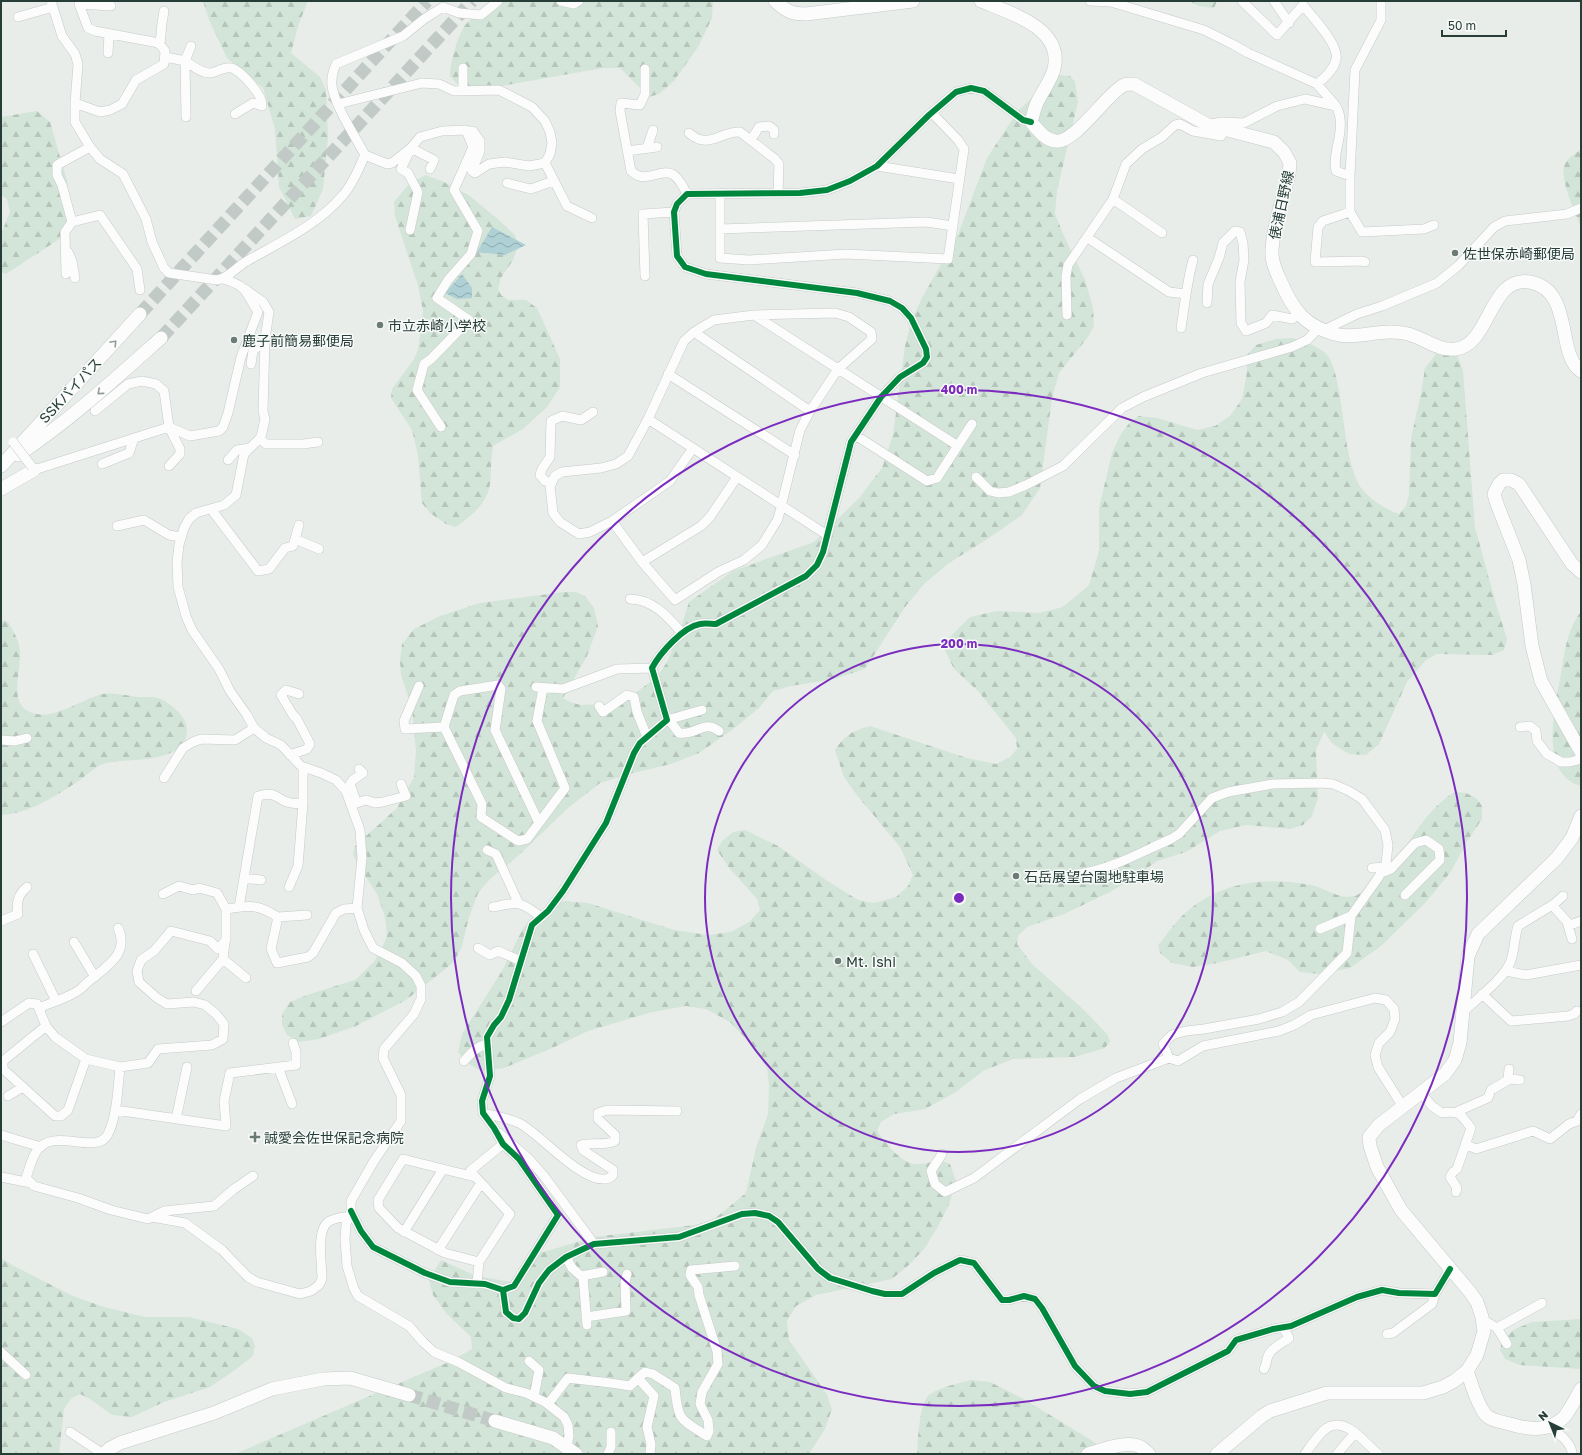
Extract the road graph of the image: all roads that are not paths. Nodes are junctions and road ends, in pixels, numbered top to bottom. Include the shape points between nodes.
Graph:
1 (498, 1) edge
2 (561, 1) edge
3 (579, 1) edge
4 (914, 1) edge
5 (981, 1) edge
6 (1090, 1) edge
7 (1242, 1) edge
8 (1274, 1) edge
9 (1381, 1) edge
10 (78, 3) edge
11 (781, 3) edge
12 (1305, 3) edge
13 (52, 4) edge
14 (111, 6) dead end
15 (164, 11) dead end
16 (18, 17) dead end
17 (1289, 23) junction
18 (109, 34) junction
19 (160, 45) junction
20 (191, 46) dead end
21 (108, 53) dead end
22 (166, 57) junction
23 (185, 61) junction
24 (463, 68) dead end
25 (645, 69) dead end
26 (1316, 84) junction
27 (463, 91) junction
28 (75, 103) junction
29 (338, 104) junction
30 (1336, 106) junction
31 (932, 113) junction
32 (235, 114) dead end
33 (186, 117) dead end
34 (1031, 122) junction
35 (1208, 124) junction
36 (1225, 129) junction
37 (466, 130) junction
38 (653, 130) dead end
39 (689, 133) dead end
40 (774, 134) dead end
41 (751, 140) junction
42 (90, 147) junction
43 (657, 147) dead end
44 (411, 148) junction
45 (647, 148) junction
46 (626, 151) junction
47 (365, 155) junction
48 (544, 163) junction
49 (877, 166) junction
50 (430, 169) dead end
51 (1350, 176) junction
52 (959, 179) junction
53 (553, 181) junction
54 (507, 183) dead end
55 (720, 193) junction
56 (778, 193) junction
57 (687, 194) junction
58 (1113, 198) junction
59 (1581, 208) edge
60 (674, 212) junction
61 (1350, 212) junction
62 (592, 218) dead end
63 (72, 222) junction
64 (1434, 225) dead end
65 (953, 226) junction
66 (720, 229) junction
67 (410, 230) dead end
68 (1162, 233) dead end
69 (1088, 238) junction
70 (66, 247) junction
71 (1193, 260) dead end
72 (1365, 262) dead end
73 (66, 274) dead end
74 (645, 276) dead end
75 (75, 278) dead end
76 (223, 279) junction
77 (245, 289) junction
78 (140, 290) dead end
79 (1186, 294) junction
80 (1207, 303) dead end
81 (1299, 313) junction
82 (140, 314) tunnel mouth
83 (1067, 314) dead end
84 (754, 315) junction
85 (1181, 328) dead end
86 (1321, 329) junction
87 (694, 332) junction
88 (161, 338) tunnel mouth
89 (265, 339) junction
90 (251, 364) dead end
91 (838, 369) junction
92 (1581, 371) edge
93 (668, 374) junction
94 (881, 397) junction
95 (95, 411) dead end
96 (810, 411) junction
97 (593, 412) dead end
98 (648, 419) junction
99 (972, 424) dead end
100 (169, 427) junction
101 (441, 428) dead end
102 (855, 435) junction
103 (134, 438) junction
104 (260, 439) junction
105 (13, 442) dead end
106 (318, 442) dead end
107 (958, 446) junction
108 (250, 448) junction
109 (693, 448) junction
110 (795, 455) junction
111 (228, 460) dead end
112 (102, 464) dead end
113 (2, 465) edge
114 (169, 466) dead end
115 (33, 468) junction
116 (737, 477) junction
117 (976, 477) dead end
118 (552, 483) junction
119 (1, 489) edge
120 (781, 506) junction
121 (212, 508) junction
122 (612, 521) junction
123 (299, 524) dead end
124 (118, 526) dead end
125 (827, 535) junction
126 (181, 537) junction
127 (295, 539) junction
128 (319, 549) dead end
129 (642, 562) junction
130 (1581, 572) edge
131 (630, 599) dead end
132 (682, 633) junction
133 (652, 668) junction
134 (415, 689) dead end
135 (299, 694) dead end
136 (702, 710) dead end
137 (603, 712) dead end
138 (668, 720) junction
139 (444, 727) junction
140 (1520, 727) dead end
141 (254, 728) junction
142 (719, 731) dead end
143 (647, 737) junction
144 (27, 738) dead end
145 (1, 740) edge
146 (1581, 752) edge
147 (290, 755) junction
148 (1581, 759) edge
149 (303, 767) junction
150 (359, 769) dead end
151 (164, 778) dead end
152 (402, 784) dead end
153 (304, 802) junction
154 (354, 804) junction
155 (1581, 816) edge
156 (539, 823) junction
157 (487, 850) dead end
158 (1372, 868) dead end
159 (1382, 870) junction
160 (1032, 874) dead end
161 (244, 878) junction
162 (261, 880) dead end
163 (27, 887) dead end
164 (289, 887) dead end
165 (163, 894) dead end
166 (1405, 895) dead end
167 (1563, 896) dead end
168 (518, 902) junction
169 (1552, 905) junction
170 (239, 907) junction
171 (493, 907) dead end
172 (357, 908) junction
173 (226, 909) junction
174 (307, 916) dead end
175 (1351, 916) junction
176 (278, 917) junction
177 (541, 917) junction
178 (1, 921) edge
179 (1581, 921) edge
180 (1567, 922) junction
181 (118, 928) dead end
182 (1320, 929) dead end
183 (1572, 939) dead end
184 (226, 940) junction
185 (74, 942) dead end
186 (478, 948) dead end
187 (33, 954) dead end
188 (223, 959) junction
189 (521, 961) junction
190 (1581, 965) edge
191 (1506, 971) junction
192 (95, 977) junction
193 (246, 978) dead end
194 (196, 991) dead end
195 (1482, 994) junction
196 (56, 1000) junction
197 (39, 1008) junction
198 (1463, 1012) junction
199 (1577, 1012) dead end
200 (2, 1019) edge
201 (46, 1026) junction
202 (293, 1043) dead end
203 (488, 1044) junction
204 (1169, 1058) junction
205 (86, 1059) junction
206 (464, 1061) dead end
207 (278, 1066) junction
208 (2, 1067) edge
209 (120, 1067) junction
210 (186, 1068) dead end
211 (1508, 1069) dead end
212 (1508, 1080) junction
213 (1520, 1080) dead end
214 (23, 1087) junction
215 (1421, 1093) junction
216 (8, 1096) dead end
217 (292, 1104) dead end
218 (1403, 1106) junction
219 (115, 1110) junction
220 (677, 1111) dead end
221 (1456, 1112) junction
222 (483, 1113) junction
223 (1581, 1114) edge
224 (176, 1119) junction
225 (494, 1129) junction
226 (1, 1135) edge
227 (503, 1144) junction
228 (1465, 1144) junction
229 (40, 1147) junction
230 (942, 1154) dead end
231 (443, 1169) junction
232 (253, 1176) dead end
233 (1, 1177) edge
234 (478, 1180) junction
235 (31, 1183) junction
236 (1456, 1192) dead end
237 (350, 1214) junction
238 (152, 1217) junction
239 (404, 1232) junction
240 (594, 1244) junction
241 (438, 1250) junction
242 (566, 1257) junction
243 (479, 1262) junction
244 (735, 1266) dead end
245 (1450, 1269) junction
246 (603, 1272) dead end
247 (627, 1274) dead end
248 (583, 1276) junction
249 (478, 1284) junction
250 (503, 1290) junction
251 (1434, 1294) junction
252 (1542, 1304) dead end
253 (1482, 1319) junction
254 (1283, 1327) junction
255 (1497, 1328) junction
256 (1387, 1334) dead end
257 (1507, 1344) dead end
258 (1, 1352) edge
259 (529, 1361) dead end
260 (1264, 1369) dead end
261 (1467, 1371) junction
262 (26, 1375) dead end
263 (638, 1378) junction
264 (1581, 1389) edge
265 (409, 1395) tunnel mouth
266 (534, 1397) junction
267 (548, 1404) junction
268 (495, 1421) tunnel mouth
269 (1549, 1427) junction
270 (70, 1432) dead end
271 (611, 1432) dead end
272 (1355, 1433) junction
273 (571, 1452) edge
274 (1572, 1452) dead end
275 (1221, 1453) edge
276 (103, 1454) edge
277 (608, 1454) edge
278 (650, 1454) edge
279 (1088, 1454) edge
280 (1149, 1454) edge
281 (1305, 1454) edge
282 (1337, 1454) edge
283 (1378, 1454) edge

1 - 29 street via 481,15 459,13 443,8 403,36 336,64 332,72 332,86
2 - 3 street via 574,4
4 - 11 street via 806,14 794,14
5 - 34 street via 1024,19 1041,30 1050,40 1055,54 1054,70
6 - 26 street via 1111,2 1204,30
7 - 17 street via 1276,36
8 - 17 street
9 - 51 street via 1380,20 1355,70
10 - 14 street
10 - 18 street via 88,28
12 - 17 street
12 - 26 street via 1333,43 1336,59 1330,72
13 - 16 street
13 - 28 street via 62,36 76,54 78,64
15 - 19 street
18 - 19 street
18 - 21 street
19 - 22 street
20 - 23 street
22 - 23 street
22 - 28 street via 164,64 136,80 122,104 100,112
23 - 32 street via 204,72 232,68 241,74 263,101 262,106 253,103
23 - 33 street
24 - 27 street
25 - 46 street via 640,80 645,94 640,105 621,103
26 - 30 street
27 - 29 street via 454,91 439,84 422,83
27 - 48 street via 500,90 532,107 545,121 550,132 550,154
28 - 42 street via 75,122
29 - 47 street
30 - 35 street via 1305,99 1277,106 1244,123
30 - 51 street via 1340,118 1340,134 1334,165 1336,171
31 - 34 street via 956,92 971,88 984,90 1023,120
31 - 49 street
31 - 52 street via 964,149
34 - 35 street, 俵浦日野線 via 1046,138 1057,142 1066,139 1116,91 1126,84 1134,84
35 - 36 street, 俵浦日野線
36 - 58 street via 1221,136 1193,131 1180,124 1175,125 1126,164
36 - 81 street, 俵浦日野線 via 1274,142 1290,163 1271,252 1274,268 1290,303
37 - 44 street via 442,131 420,137
37 - 48 street via 473,132 480,141 480,150 472,171 475,173 489,164 505,162 529,166
37 - 101 street via 473,147 454,190 478,231 471,254 448,280 437,298 469,320 424,364 417,390
38 - 45 street
39 - 41 street via 701,140 715,139 734,131
40 - 41 street via 774,130 768,126 759,127
41 - 56 street via 763,154 775,159 779,164
42 - 63 street via 57,165 56,175 62,185
42 - 76 street via 100,159 123,174 146,219 152,242 164,268 169,273
43 - 45 street
44 - 47 street via 387,164
44 - 50 street via 437,156
44 - 67 street via 401,169 408,173 418,192
45 - 46 street
46 - 57 street via 631,171 640,177 667,172 672,174
47 - 76 street via 345,194 331,209 309,226 242,263
48 - 53 street
49 - 52 street
49 - 56 street via 827,190
51 - 61 street
52 - 65 street
53 - 54 street via 531,188
53 - 62 street via 567,206
55 - 56 street
55 - 57 street
55 - 66 street
57 - 60 street via 677,204
58 - 68 street
58 - 69 street
59 - 86 street via 1567,214 1505,221 1494,227 1459,265 1436,283
60 - 74 street via 643,214
60 - 94 street via 677,256 685,267 695,271 857,293 890,301 902,308 919,332 927,357 923,363 900,377
61 - 64 street via 1362,232 1424,229
61 - 72 street via 1323,221 1318,227 1315,262
63 - 70 street via 65,232
63 - 78 street via 100,215 136,268
65 - 66 street via 926,222
65 - 66 street via 948,259 846,254 749,260 720,258
69 - 79 street via 1169,292
69 - 83 street via 1068,265
70 - 73 street
70 - 75 street
71 - 79 street
76 - 77 street via 237,283
77 - 89 street via 264,302 269,312
77 - 100 street via 258,312 241,357 223,427 219,431 190,436
79 - 85 street
80 - 81 street via 1208,284 1223,243 1235,231 1240,232 1243,243 1244,260 1240,282 1241,323 1246,331 1266,323 1272,315 1292,319
81 - 86 street, 俵浦日野線 via 1305,320
113 -> 82 street, SSKバイパス
84 - 87 street via 714,320
84 - 91 street
84 - 91 street via 835,313 849,317 871,332 872,340
86 - 92 street, 俵浦日野線 via 1339,335 1357,336 1390,332 1413,335 1438,348 1457,349 1472,342 1504,290 1517,283 1530,282 1544,288 1554,298 1563,322 1571,361
86 - 117 street via 1292,347 1202,373 1142,397 1122,408 1063,466 1010,492 990,491
87 - 93 street via 684,341
87 - 96 street
88 -> 113 street via 79,410
89 - 90 street via 253,351
89 - 104 street via 265,419
91 - 94 street
91 - 96 street
93 - 98 street
93 - 110 street
94 - 102 street
94 - 107 street
95 - 100 street via 128,384 142,381 156,384 164,391
96 - 110 street via 800,430
97 - 118 street via 581,420 562,416 551,421 550,457 540,475 545,481
98 - 109 street
98 - 118 street via 628,456 616,464 601,468 562,472 555,476
99 - 107 street
100 - 103 street
100 - 114 street via 180,448 180,454
102 - 107 street via 927,480 937,478
102 - 125 street
103 - 112 street via 129,453
103 - 115 street
104 - 106 street via 266,444
104 - 108 street
105 - 115 street, bridge
108 - 111 street via 237,450
108 - 121 street via 244,454 236,495 224,505
109 - 116 street
109 - 122 street via 670,481
110 - 120 street
115 - 119 street
116 - 120 street
116 - 129 street via 705,522
118 - 122 street via 550,486 553,513 560,522 579,534 590,532
120 - 125 street
120 - 129 street via 778,518 762,545 744,560 718,572 675,600
121 - 126 street via 196,512 189,519
121 - 127 street via 258,571 269,569 285,548 293,546
122 - 129 street
123 - 127 street
124 - 126 street via 144,520 169,535
125 - 132 street via 817,565 806,576 716,624 700,624
126 - 141 street via 177,568 178,586 186,616 192,630
127 - 128 street
130 - 146 street via 1572,564 1520,484 1503,480 1494,494 1519,560 1532,646 1542,681
131 - 132 street via 640,600 662,610
132 - 133 street via 657,658
133 - 138 street
133 - 156 street via 617,669 564,689 539,687 537,721 565,788
134 - 139 street via 404,721 405,729
135 - 147 street via 286,690 281,695 310,744 307,749
136 - 138 street
137 - 143 street via 627,695 634,697
138 - 142 street via 679,733 686,734 705,726 711,726
138 - 143 street
139 - 156 street via 482,804 481,817 518,841 527,839
139 - 156 street via 454,695 460,691 498,684 501,689 496,730
140 - 148 street via 1530,726 1536,731 1537,741 1547,754 1561,762
141 - 147 street
141 - 151 street via 235,740 201,739 193,742 183,748
143 - 177 street via 634,753 606,823 563,890
144 - 145 street
147 - 149 street
149 - 153 street
149 - 154 street via 336,780
150 - 154 street via 363,773 350,784
152 - 154 street via 406,796 383,802 374,803 366,800
153 - 161 street via 289,803 275,795 258,796
153 - 164 street via 298,866
154 - 172 street via 360,830 362,858
155 - 198 street via 1572,838 1557,858 1478,934 1468,956
157 - 168 street via 496,854
158 - 159 street
159 - 160 street via 1386,864 1388,845 1385,830 1362,799 1333,784 1322,783 1273,784 1228,792 1212,798 1179,834 1112,866 1078,874
159 - 166 street via 1391,869 1415,843 1426,840 1439,849 1440,860
159 - 175 street
161 - 162 street
161 - 170 street
163 - 178 street via 22,891 16,907 18,914
165 - 173 street via 179,886 193,890 199,888 217,893
167 - 169 street
168 - 171 street
168 - 177 street
169 - 180 street
169 - 191 street via 1518,926 1514,949
170 - 173 street
170 - 176 street via 257,906
172 - 176 street via 336,913 313,953 308,957 277,962 271,949 270,933
172 - 237 street via 373,948 402,963 416,976 421,986 421,999 414,1014 384,1049 383,1058 401,1095 401,1121 351,1201
173 - 184 street
174 - 176 street
175 - 182 street
175 - 204 street via 1347,953 1299,1002 1282,1012 1259,1019 1172,1035 1163,1044
177 - 189 street via 532,926
179 - 180 street via 1570,925
180 - 183 street
181 - 192 street via 122,936 122,945 118,954
184 - 188 street
184 - 209 street via 218,950 210,940 171,931 154,952 141,960 137,971 139,982 166,1004 194,1002 205,1005 224,1024 223,1039 212,1045 158,1049 148,1063
185 - 192 street
186 - 189 street via 490,955 498,951
187 - 196 street
188 - 193 street
188 - 194 street
189 - 203 street via 509,1000 501,1017 494,1024 488,1037
190 - 191 street via 1526,975
191 - 195 street
192 - 196 street via 79,991
195 - 198 street
195 - 199 street via 1511,1021 1568,1016
196 - 197 street
197 - 200 street via 37,1004 29,1003
197 - 201 street
198 - 215 street via 1460,1043 1455,1060 1445,1074
201 - 205 street via 55,1037
201 - 208 street via 3,1061
202 - 207 street via 296,1065
203 - 206 street via 475,1049
203 - 222 street via 490,1076 482,1101
204 - 218 street via 1178,1061 1203,1046 1279,1031 1311,1015 1375,998 1386,1000 1394,1009 1395,1019 1390,1032 1378,1043 1375,1055 1378,1067
204 - 230 street via 1116,1078 1080,1099 974,1178 945,1192 935,1184 932,1171
205 - 209 street
205 - 214 street via 68,1110 61,1116 55,1116
207 - 217 street
207 - 224 street via 230,1073 224,1101 226,1126
208 - 214 street
209 - 219 street
210 - 224 street
211 - 212 street
212 - 213 street
212 - 221 street via 1491,1090 1488,1098
214 - 216 street
215 - 218 street
215 - 221 street via 1442,1113
218 - 245 street via 1373,1131 1369,1137 1370,1146 1377,1167 1401,1210
219 - 224 street
219 - 229 street via 108,1135 101,1141 92,1143 60,1140
220 - 222 street via 607,1110 598,1113 598,1119 615,1136 615,1141 609,1144 581,1145 583,1150 612,1170 613,1176 606,1179 591,1176 556,1154 518,1123
221 - 228 street via 1471,1128
222 - 225 street
223 - 228 street via 1577,1121 1550,1139 1532,1131 1476,1149
225 - 227 street
225 - 240 street via 529,1159 544,1176
226 - 229 street
227 - 234 street via 470,1171
227 - 250 street via 519,1159 558,1214 514,1286
228 - 236 street via 1457,1169 1450,1177 1457,1188
229 - 235 street via 26,1178
231 - 234 street
231 - 239 street
231 - 239 street via 403,1159 378,1200 379,1208
232 - 238 street via 214,1206 164,1211
233 - 235 street
234 - 241 street
234 - 243 street via 510,1214
235 - 238 street via 111,1210 148,1220
237 - 238 street via 329,1221 323,1226 320,1235 322,1279 311,1292 300,1294 248,1277 222,1250 185,1223
237 - 249 street via 373,1247 425,1273 450,1282
237 - 266 street via 344,1240 347,1266 358,1296 409,1326 434,1352 506,1388
239 - 241 street
240 - 242 street
240 - 254 street via 679,1237 742,1214 755,1213 769,1216 778,1222 830,1278 885,1294 902,1294 934,1272 960,1260 974,1263 1002,1300 1024,1296 1035,1299 1075,1366 1094,1386 1111,1392 1147,1392 1228,1351 1236,1340
241 - 243 street
242 - 248 street via 572,1268
242 - 250 street via 549,1270 539,1283 525,1313 519,1319 506,1312
243 - 249 street
244 - 263 street via 691,1270 690,1275 698,1287 717,1351 718,1364 702,1392 700,1404 708,1420 707,1436 679,1416 675,1388 653,1374 645,1372
245 - 251 street
245 - 253 street via 1477,1302
246 - 248 street
247 - 248 street via 626,1311 586,1321
249 - 250 street
251 - 254 street via 1382,1290
251 - 256 street via 1432,1304 1393,1333
252 - 255 street
253 - 255 street
253 - 261 street via 1482,1340 1477,1355
254 - 260 street via 1289,1338 1270,1352
255 - 257 street
258 - 262 street
259 - 266 street via 539,1370
261 - 269 street via 1479,1402 1490,1419 1536,1429
261 - 275 street via 1443,1387 1423,1393 1327,1392 1270,1411
263 - 267 street via 630,1386 568,1378
263 - 278 street via 654,1396 647,1427 651,1444
264 - 269 street via 1564,1416
265 - 276 street via 350,1378 316,1380 272,1389 214,1413 120,1443
266 - 267 street
267 - 273 street via 564,1417 568,1425
268 - 273 street via 553,1438
269 - 274 street via 1562,1436 1570,1445
270 - 276 street
271 - 277 street via 611,1448
272 - 281 street via 1337,1424 1326,1428
272 - 282 street
272 - 283 street
279 - 280 street via 1133,1444

